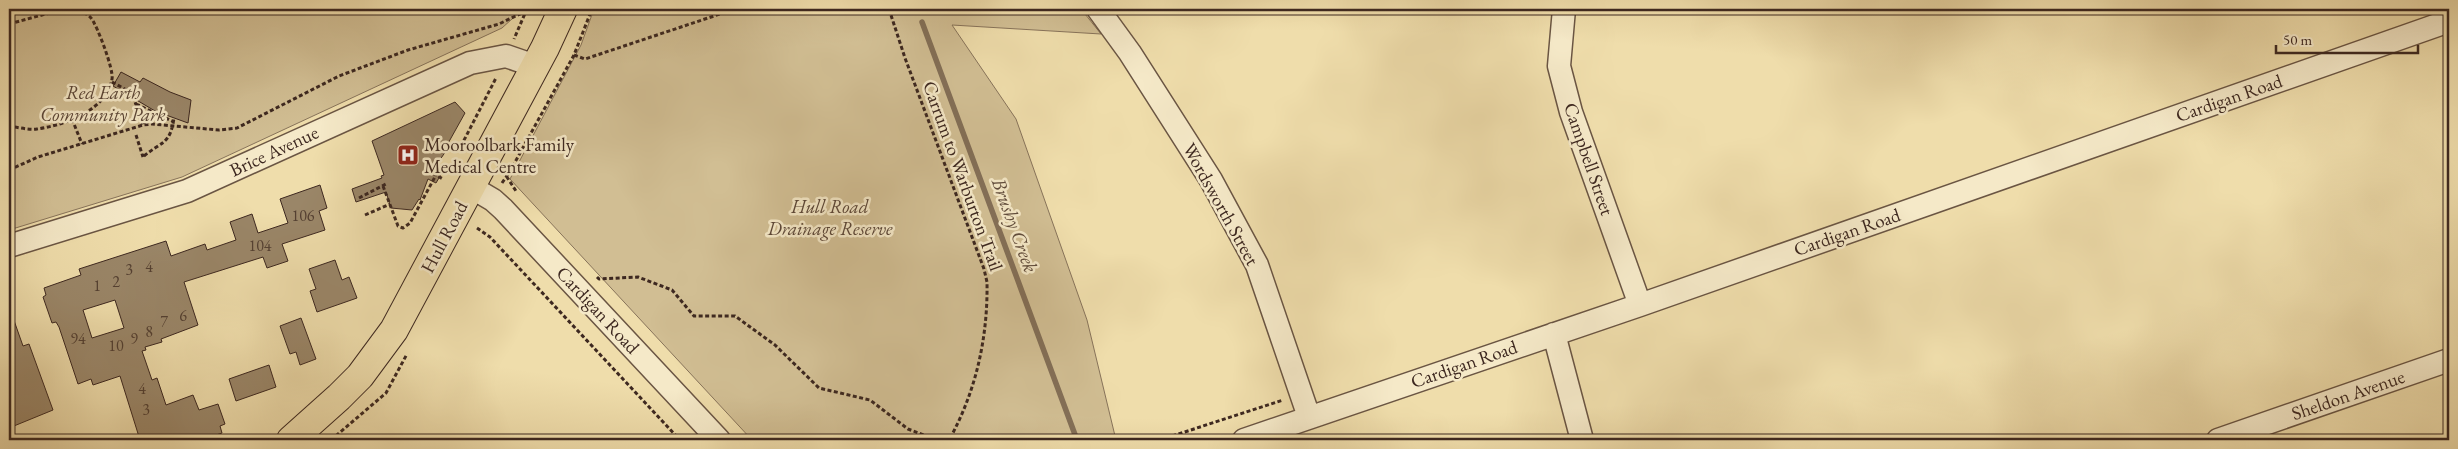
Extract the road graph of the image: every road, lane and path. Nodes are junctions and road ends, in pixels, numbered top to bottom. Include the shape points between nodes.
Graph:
1 (64, 9) edge
2 (70, 9) edge
3 (563, 9) edge
4 (592, 9) edge
5 (735, 9) edge
6 (889, 9) edge
7 (1098, 9) edge
8 (1564, 9) edge
9 (527, 10) edge
10 (2449, 21) edge
11 (9, 24) edge
12 (519, 25) dead end
13 (574, 55) junction
14 (535, 66) junction
15 (112, 82) junction
16 (489, 94) dead end
17 (136, 104) junction
18 (143, 106) junction
19 (139, 113) junction
20 (72, 119) junction
21 (174, 122) junction
22 (143, 125) junction
23 (9, 130) edge
24 (136, 135) dead end
25 (82, 144) junction
26 (466, 151) dead end
27 (9, 170) edge
28 (427, 170) dead end
29 (436, 175) junction
30 (443, 178) dead end
31 (502, 183) dead end
32 (471, 187) junction
33 (359, 198) dead end
34 (390, 204) junction
35 (365, 215) dead end
36 (477, 228) dead end
37 (9, 246) edge
38 (599, 279) dead end
39 (1640, 305) junction
40 (1554, 334) junction
41 (2449, 360) edge
42 (1301, 394) junction
43 (1309, 417) junction
44 (2224, 439) edge
45 (291, 440) edge
46 (680, 440) edge
47 (719, 440) edge
48 (937, 440) edge
49 (949, 440) edge
50 (1160, 440) edge
51 (1247, 440) edge
52 (1582, 440) edge

1 - 11 path
2 - 15 path via 92,20 112,70
3 - 14 main road, Hull Road
4 - 13 path
5 - 13 path via 590,57
6 - 49 path, Carrum to Warburton Trail via 987,282 978,370 965,410
7 - 42 street, Wordsworth Street via 1211,180 1257,265
8 - 39 street, Campbell Street via 1559,66 1571,112
9 - 12 path
9 - 21 path via 499,24 408,50 346,73 237,128 219,130
10 - 39 street, Cardigan Road
13 - 31 path
14 - 32 main road, Hull Road
14 - 37 street, Brice Avenue via 506,56 470,63 187,191
15 - 17 path via 130,91
15 - 20 path via 97,106
16 - 26 path via 460,148
17 - 18 path
17 - 19 path
18 - 19 path
18 - 21 path
19 - 22 path
20 - 23 path via 36,129 14,127
20 - 25 path
21 - 22 path
21 - 24 path via 166,142 144,157
22 - 25 path
25 - 27 path via 38,157
28 - 29 path
29 - 30 path
29 - 34 path via 407,226 398,226
32 - 45 main road, Hull Road via 377,356 339,397
32 - 47 street, Cardigan Road via 503,209
33 - 34 path via 385,185
34 - 35 path
36 - 46 path via 490,237
38 - 48 path via 638,277 672,290 694,316 735,316 775,345 819,388 870,400 908,430
39 - 40 street, Cardigan Road
40 - 43 street, Cardigan Road
40 - 52 street
41 - 44 street, Sheldon Avenue
42 - 43 street, Wordsworth Street
42 - 50 path
43 - 51 street, Cardigan Road

